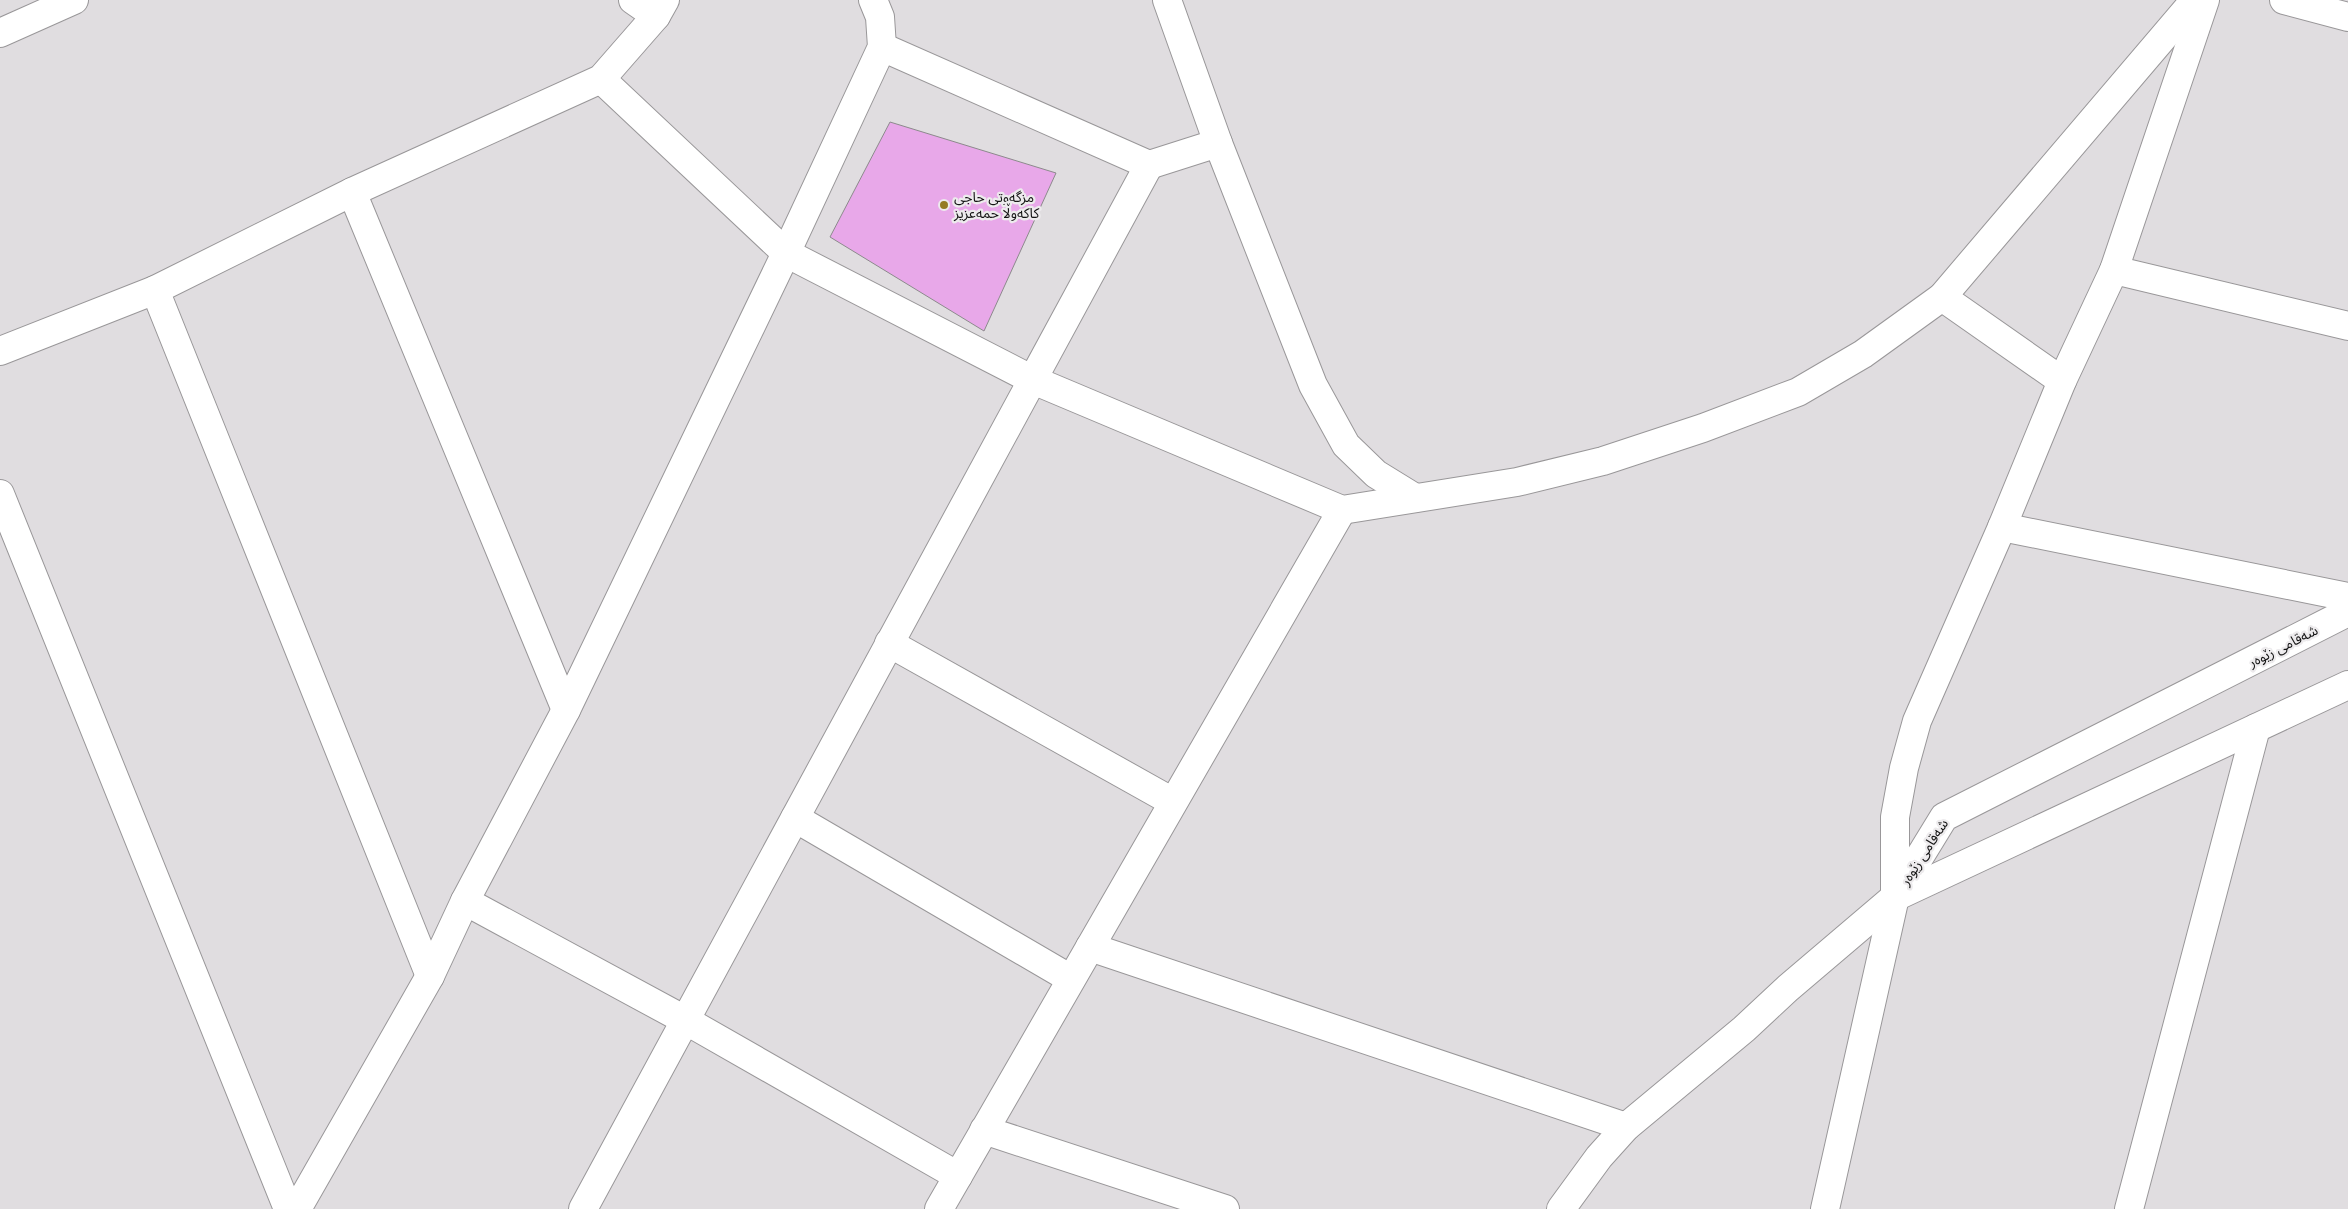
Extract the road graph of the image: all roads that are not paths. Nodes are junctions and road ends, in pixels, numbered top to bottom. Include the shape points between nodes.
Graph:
1 (74, 0) edge
2 (633, 0) edge
3 (873, 0) edge
4 (1167, 0) edge
5 (2195, 0) edge
6 (2205, 0) edge
7 (2284, 0) edge
8 (660, 8) edge
9 (2348, 17) edge
10 (0, 33) edge
11 (882, 47) junction
12 (601, 79) junction
13 (1218, 143) junction
14 (1148, 165) junction
15 (352, 192) junction
16 (786, 253) junction
17 (2114, 270) junction
18 (155, 290) junction
19 (1942, 297) junction
20 (2348, 326) edge
21 (0, 351) edge
22 (1033, 380) junction
23 (2062, 380) junction
24 (0, 494) edge
25 (1415, 498) junction
26 (1342, 510) junction
27 (2002, 527) junction
28 (2348, 596) edge
29 (2348, 612) edge
30 (889, 643) junction
31 (2348, 685) edge
32 (566, 710) junction
33 (2256, 728) junction
34 (1173, 802) junction
35 (795, 818) junction
36 (1895, 897) junction
37 (465, 901) junction
38 (1090, 947) junction
39 (430, 976) junction
40 (1071, 979) junction
41 (685, 1020) junction
42 (1626, 1127) junction
43 (984, 1130) junction
44 (958, 1176) junction
45 (288, 1209) edge
46 (298, 1209) edge
47 (583, 1209) edge
48 (939, 1209) edge
49 (1225, 1209) edge
50 (1561, 1209) edge
51 (1825, 1209) edge
52 (2129, 1209) edge

1 - 10 street
2 - 8 street
3 - 11 street via 880,17
4 - 13 street
5 - 19 street
6 - 17 street
7 - 9 street
8 - 12 street
11 - 14 street
11 - 16 street
12 - 15 street
12 - 16 street
13 - 14 street
13 - 25 street via 1313,385 1346,445 1376,474
14 - 22 street
15 - 18 street
15 - 32 street
16 - 22 street
16 - 32 street
17 - 20 street
17 - 23 street
18 - 21 street
18 - 39 street
19 - 23 street
19 - 25 street via 1863,354 1798,392 1603,461 1526,480
22 - 26 street
22 - 30 street
23 - 27 street
24 - 45 street
25 - 26 street
26 - 34 street
27 - 28 street
27 - 36 street via 1917,721 1895,817
29 - 36 street, شەقامی زێوەر via 1944,817
30 - 34 street
30 - 35 street
31 - 33 street, شەقامی زێوەر
32 - 37 street
33 - 36 street, شەقامی زێوەر
33 - 52 street
34 - 38 street
35 - 40 street
35 - 41 street
36 - 42 street
36 - 51 street
37 - 39 street
37 - 41 street
38 - 40 street
38 - 42 street
39 - 46 street
40 - 43 street
41 - 44 street
41 - 47 street
42 - 50 street via 1599,1156
43 - 44 street
43 - 49 street
44 - 48 street

